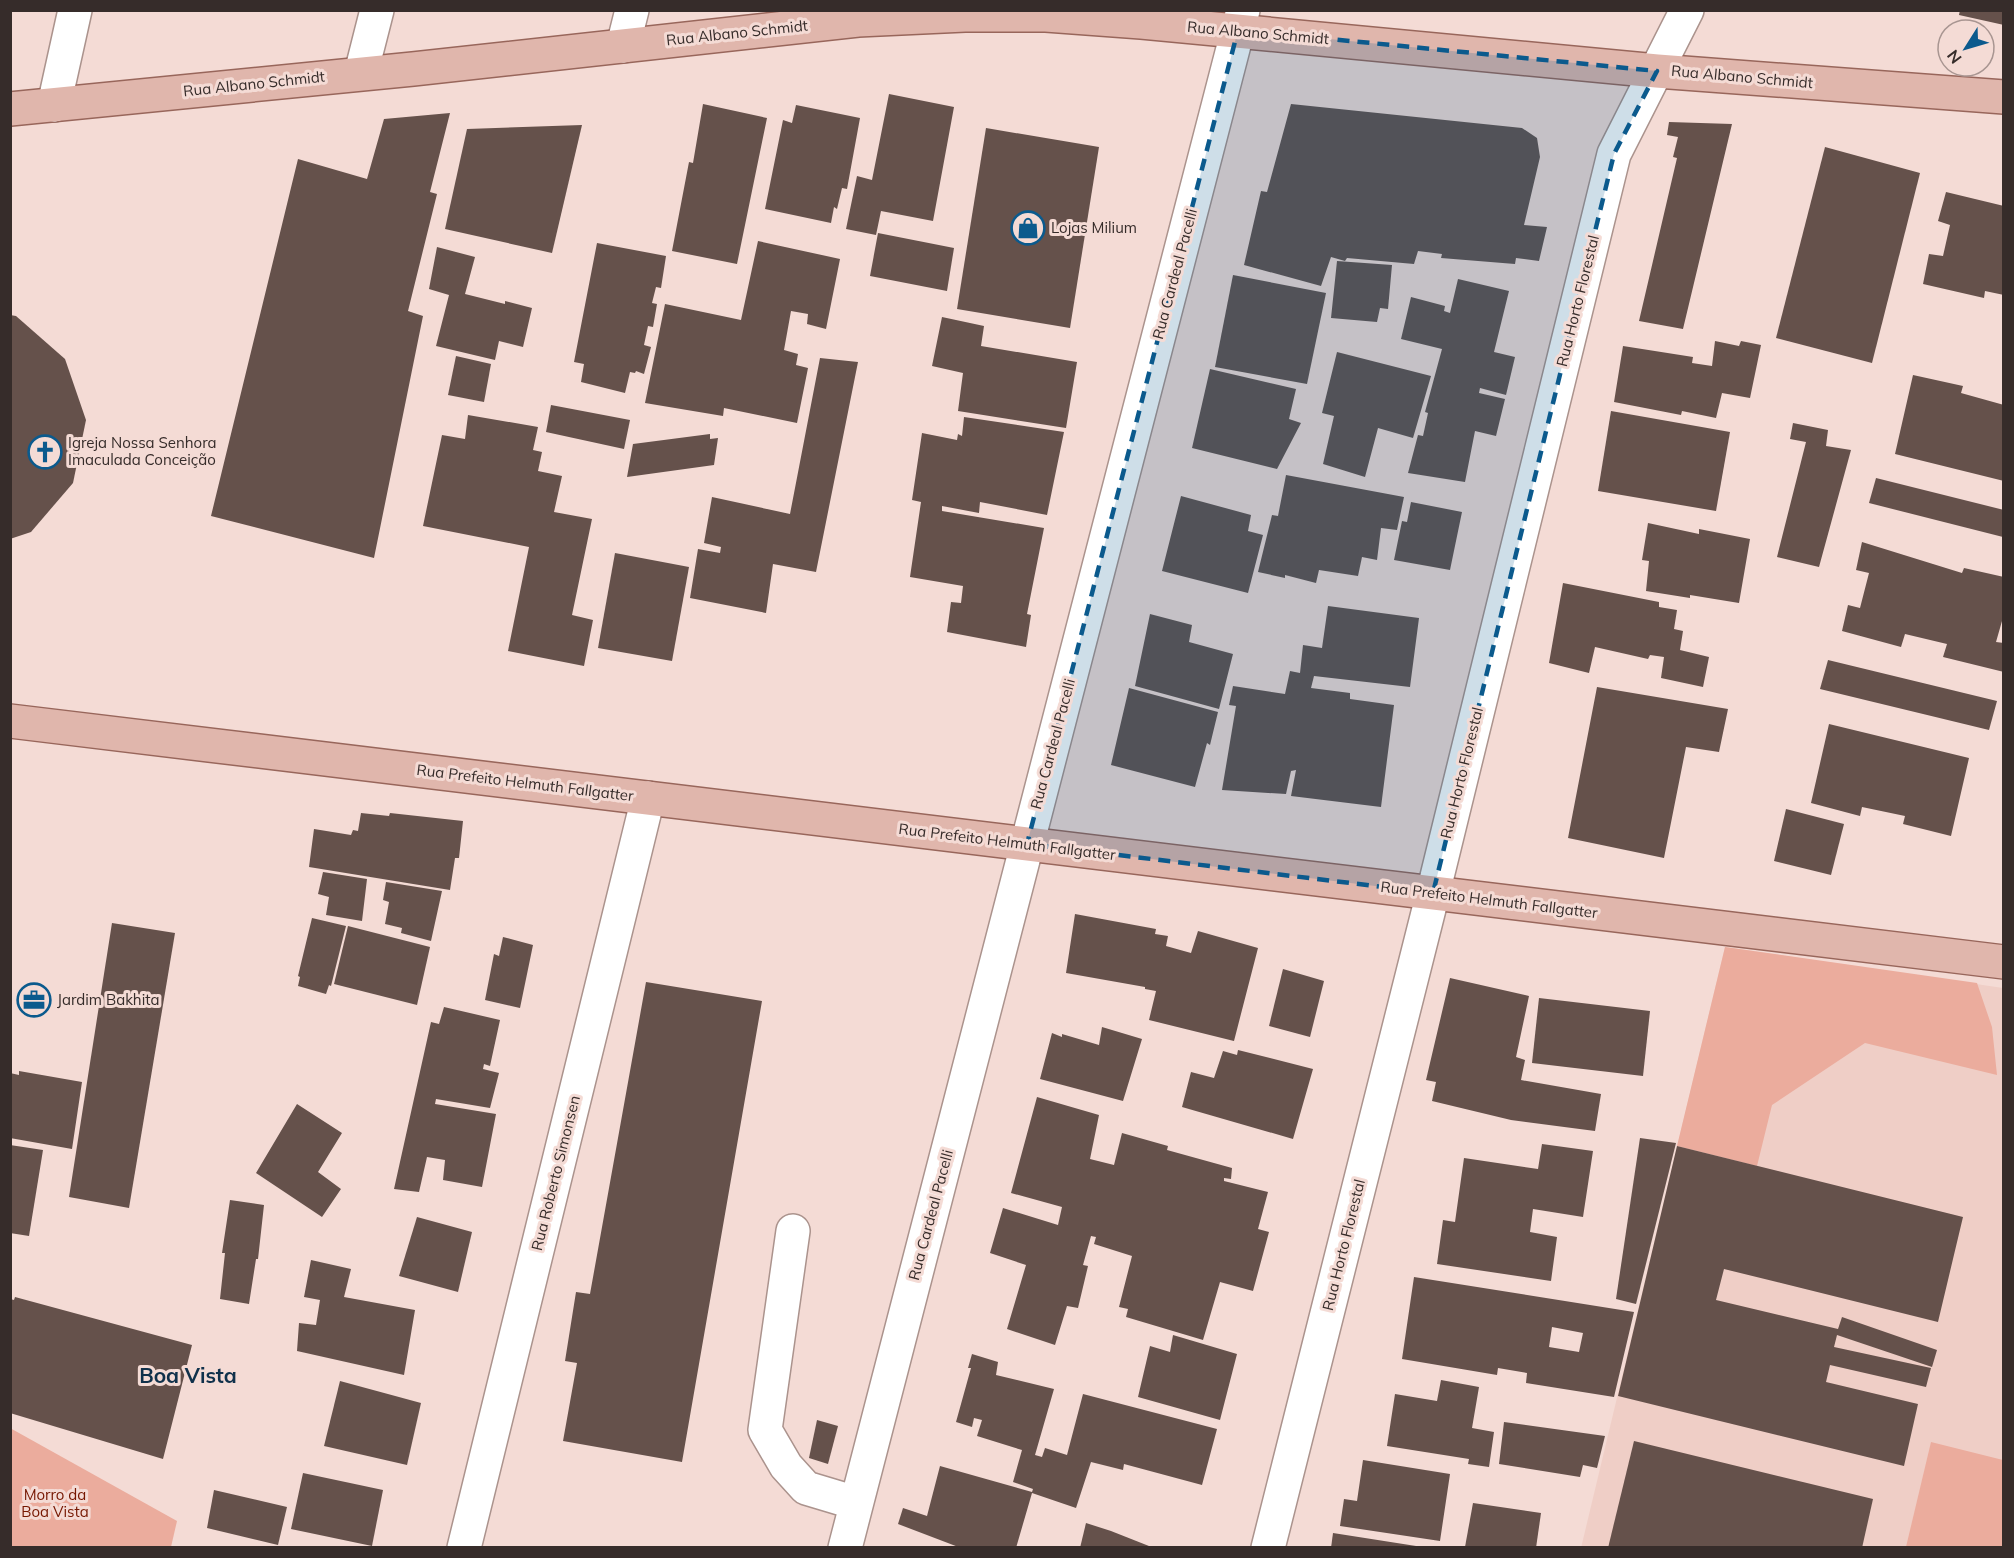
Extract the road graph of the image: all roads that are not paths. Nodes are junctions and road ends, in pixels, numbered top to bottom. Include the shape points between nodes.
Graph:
1 (75, 10) edge
2 (377, 10) edge
3 (632, 10) edge
4 (1687, 10) edge
5 (859, 15) edge
6 (1240, 20) edge
7 (623, 46) junction
8 (1658, 70) junction
9 (361, 73) junction
10 (2004, 97) edge
11 (54, 105) junction
12 (10, 109) edge
13 (10, 721) edge
14 (648, 798) junction
15 (1027, 844) junction
16 (1432, 893) junction
17 (2004, 962) edge
18 (793, 1231) dead end
19 (856, 1503) junction
20 (464, 1548) edge
21 (845, 1548) edge
22 (1268, 1548) edge

1 - 11 street
2 - 9 street
3 - 7 street
4 - 8 street, Rua Horto Florestal
5 - 6 main road, Rua Albano Schmidt
5 - 7 main road, Rua Albano Schmidt
6 - 8 main road, Rua Albano Schmidt
6 - 15 street, Rua Cardeal Pacelli
7 - 9 main road, Rua Albano Schmidt
8 - 10 main road, Rua Albano Schmidt
8 - 16 street, Rua Horto Florestal via 1614,154
9 - 11 main road, Rua Albano Schmidt
11 - 12 main road, Rua Albano Schmidt
13 - 14 main road, Rua Prefeito Helmuth Fallgatter
14 - 15 main road, Rua Prefeito Helmuth Fallgatter
14 - 20 street, Rua Roberto Simonsen
15 - 16 main road, Rua Prefeito Helmuth Fallgatter
15 - 19 street, Rua Cardeal Pacelli
16 - 17 main road, Rua Prefeito Helmuth Fallgatter
16 - 22 street, Rua Horto Florestal
18 - 19 street via 765,1430 786,1466 806,1488
19 - 21 street, Rua Cardeal Pacelli

